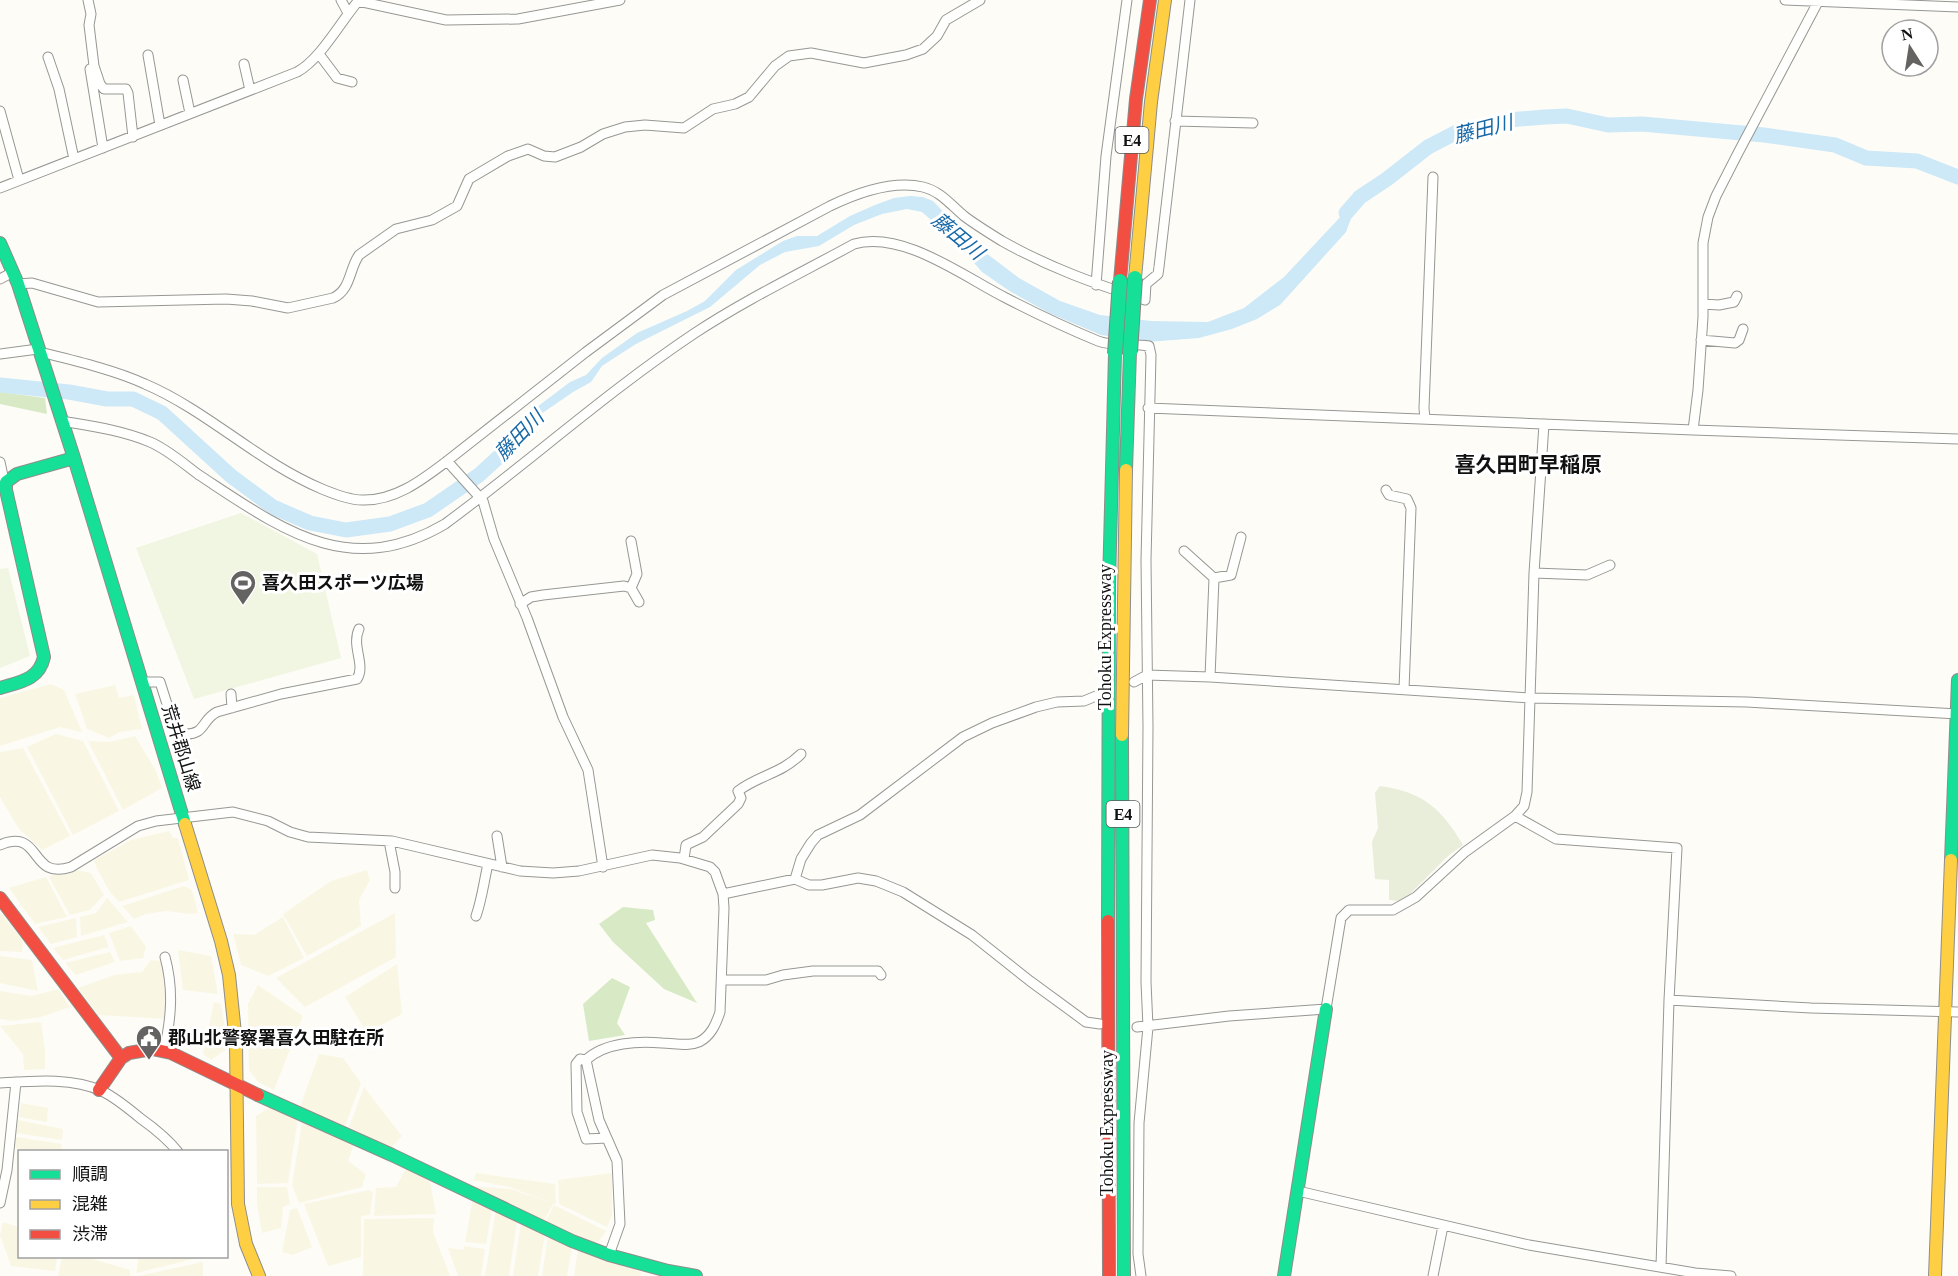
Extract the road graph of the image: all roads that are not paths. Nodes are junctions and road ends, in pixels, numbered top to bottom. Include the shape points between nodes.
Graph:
1 (88, 0) edge
2 (341, 0) edge
3 (620, 0) edge
4 (980, 0) edge
5 (1127, 0) edge
6 (1150, 0) edge
7 (1165, 0) edge
8 (1190, 0) edge
9 (1785, 0) edge
10 (358, 1) edge
11 (1819, 1) edge
12 (1958, 7) edge
13 (348, 13) junction
14 (319, 54) junction
15 (148, 55) dead end
16 (48, 57) dead end
17 (89, 64) dead end
18 (244, 64) dead end
19 (183, 80) dead end
20 (352, 82) dead end
21 (250, 90) junction
22 (0, 111) edge
23 (190, 113) junction
24 (1175, 121) junction
25 (1252, 123) dead end
26 (160, 125) junction
27 (133, 137) junction
28 (103, 148) junction
29 (74, 159) junction
30 (1433, 177) dead end
31 (19, 180) junction
32 (0, 188) edge
33 (0, 243) edge
34 (10, 279) edge
35 (1096, 285) junction
36 (1737, 296) dead end
37 (1703, 304) junction
38 (1743, 329) dead end
39 (1701, 340) junction
40 (0, 354) edge
41 (40, 354) junction
42 (1148, 408) junction
43 (59, 417) junction
44 (1425, 419) junction
45 (1544, 424) junction
46 (1693, 430) junction
47 (1958, 439) edge
48 (74, 458) junction
49 (0, 462) edge
50 (450, 464) junction
51 (6, 482) junction
52 (1386, 490) dead end
53 (478, 497) junction
54 (1242, 537) dead end
55 (631, 540) dead end
56 (1184, 551) dead end
57 (1610, 566) dead end
58 (1534, 573) junction
59 (1214, 578) junction
60 (631, 588) junction
61 (639, 603) dead end
62 (520, 604) junction
63 (359, 629) dead end
64 (1147, 675) junction
65 (1210, 677) junction
66 (1958, 680) edge
67 (142, 682) junction
68 (1134, 682) dead end
69 (0, 688) edge
70 (1404, 689) junction
71 (231, 694) dead end
72 (1096, 696) dead end
73 (1529, 698) junction
74 (232, 708) junction
75 (1957, 714) edge
76 (801, 754) dead end
77 (1515, 816) junction
78 (184, 819) junction
79 (496, 836) dead end
80 (389, 841) junction
81 (0, 845) edge
82 (684, 859) junction
83 (488, 864) junction
84 (502, 867) junction
85 (603, 867) junction
86 (795, 879) junction
87 (395, 888) dead end
88 (723, 894) junction
89 (0, 898) edge
90 (476, 915) dead end
91 (165, 957) dead end
92 (881, 975) dead end
93 (722, 980) junction
94 (1669, 1000) junction
95 (1326, 1009) junction
96 (1952, 1012) edge
97 (1100, 1024) dead end
98 (1137, 1027) dead end
99 (1148, 1027) junction
100 (164, 1052) junction
101 (121, 1058) junction
102 (586, 1060) junction
103 (16, 1082) junction
104 (0, 1083) edge
105 (236, 1085) junction
106 (99, 1090) junction
107 (607, 1138) junction
108 (176, 1150) edge
109 (1298, 1191) junction
110 (0, 1203) edge
111 (232, 1203) edge
112 (1443, 1226) junction
113 (609, 1255) junction
114 (1661, 1267) junction
115 (1695, 1275) edge
116 (259, 1276) edge
117 (696, 1276) edge
118 (1109, 1276) edge
119 (1124, 1276) edge
120 (1141, 1276) edge
121 (1284, 1276) edge
122 (1433, 1276) edge
123 (1731, 1276) edge
124 (1935, 1276) edge

1 - 27 street via 97,76 104,89 126,89
2 - 13 street
3 - 10 street via 518,19 446,20
4 - 34 street via 946,20 923,49 906,55 864,63 811,53 789,56 775,66 749,97 713,109 684,128 637,125 603,134 559,156 544,156 528,149 507,156 469,179 458,206 432,220 396,229 359,255 348,283 333,298 288,308 226,299 98,302
5 - 35 street via 1106,156
6 - 118 main road, Tohoku Expressway / E4, bridge via 1136,99 1120,281 1110,492
7 - 119 main road, Tohoku Expressway / E4, bridge via 1135,278 1126,441 1122,698
8 - 24 street
9 - 11 street
10 - 13 street
11 - 12 street
11 - 37 street via 1716,196 1703,243
13 - 14 street
14 - 20 street via 337,78
14 - 21 street via 306,68
15 - 26 street
16 - 29 street
17 - 28 street
18 - 21 street
19 - 23 street
21 - 23 street
22 - 31 street
23 - 26 street
24 - 25 street
24 - 35 street via 1158,274 1146,284 1145,300
26 - 27 street
27 - 28 street
28 - 29 street
29 - 31 street
30 - 44 street
31 - 32 street
33 - 34 main road, 荒井郡山線
34 - 41 main road, 荒井郡山線
35 - 50 street via 1002,241 924,187 909,185 857,194 663,295 576,359
36 - 37 street via 1728,304
37 - 39 street
38 - 39 street via 1735,343
39 - 46 street
40 - 41 street
41 - 43 main road, 荒井郡山線
41 - 50 street via 146,384 303,481 348,498 384,498
42 - 44 street
42 - 53 street via 1149,346 1099,342 928,257 900,246 864,241 694,334
42 - 64 street
43 - 48 main road, 荒井郡山線
43 - 53 street via 152,442 279,527 344,548 365,549 423,537
44 - 45 street
45 - 46 street
45 - 58 street
46 - 47 street
48 - 51 main road via 17,474
48 - 67 main road, 荒井郡山線
49 - 51 street
50 - 53 street
51 - 69 main road via 45,657 43,668 35,676
52 - 70 street via 1389,495 1407,499 1411,508
53 - 62 street via 483,501
54 - 59 street via 1231,575
55 - 60 street via 637,574
56 - 59 street
57 - 58 street via 1587,575
58 - 73 street
59 - 65 street
60 - 61 street
60 - 62 street via 543,595
62 - 85 street via 563,717 588,770
63 - 74 street via 355,637 361,672 357,679
64 - 65 street
64 - 68 street
64 - 99 street
65 - 70 street
66 - 75 main road
67 - 74 street via 160,682 174,726 184,734 198,732 212,714
67 - 78 main road, 荒井郡山線
70 - 73 street
71 - 74 street
72 - 86 street via 1036,706 963,737 860,815 818,835 801,859
73 - 75 street via 1747,702
73 - 77 street via 1527,792 1524,806
75 - 96 main road
76 - 82 street via 791,764 738,791 738,804 703,837 686,845
77 - 94 street via 1556,839 1677,848
77 - 95 street via 1465,852 1416,897 1393,910 1349,910 1341,918
78 - 80 street via 232,812 308,837
78 - 81 street via 138,826 61,870 45,865 24,842 11,840
78 - 105 main road, 荒井郡山線 via 229,975
79 - 84 street
80 - 83 street
80 - 87 street
82 - 85 street via 643,856
82 - 88 street via 711,867
83 - 84 street
83 - 90 street
84 - 85 street via 553,873
86 - 88 street
86 - 97 street via 822,885 858,878 903,892 972,935 1086,1022
88 - 93 street
89 - 101 main road
91 - 100 street via 171,1022
92 - 93 street via 813,971 766,980
93 - 102 street via 720,1012 715,1026 700,1042 628,1043
94 - 96 street
94 - 114 street
95 - 99 street
95 - 109 main road
96 - 124 main road
98 - 99 street
99 - 120 street via 1139,1123
100 - 101 main road via 138,1051
100 - 105 main road
101 - 106 main road
102 - 107 street via 599,1120
102 - 107 street via 580,1059 576,1064 577,1112 586,1139
103 - 104 street
103 - 106 street via 52,1081
103 - 110 street
105 - 111 main road, 荒井郡山線
105 - 113 main road
106 - 108 street via 166,1137
107 - 113 street via 617,1161 620,1224
109 - 112 street
109 - 121 main road
111 - 116 main road, 荒井郡山線
112 - 114 street
112 - 122 street
113 - 117 main road
114 - 115 street
115 - 123 street

